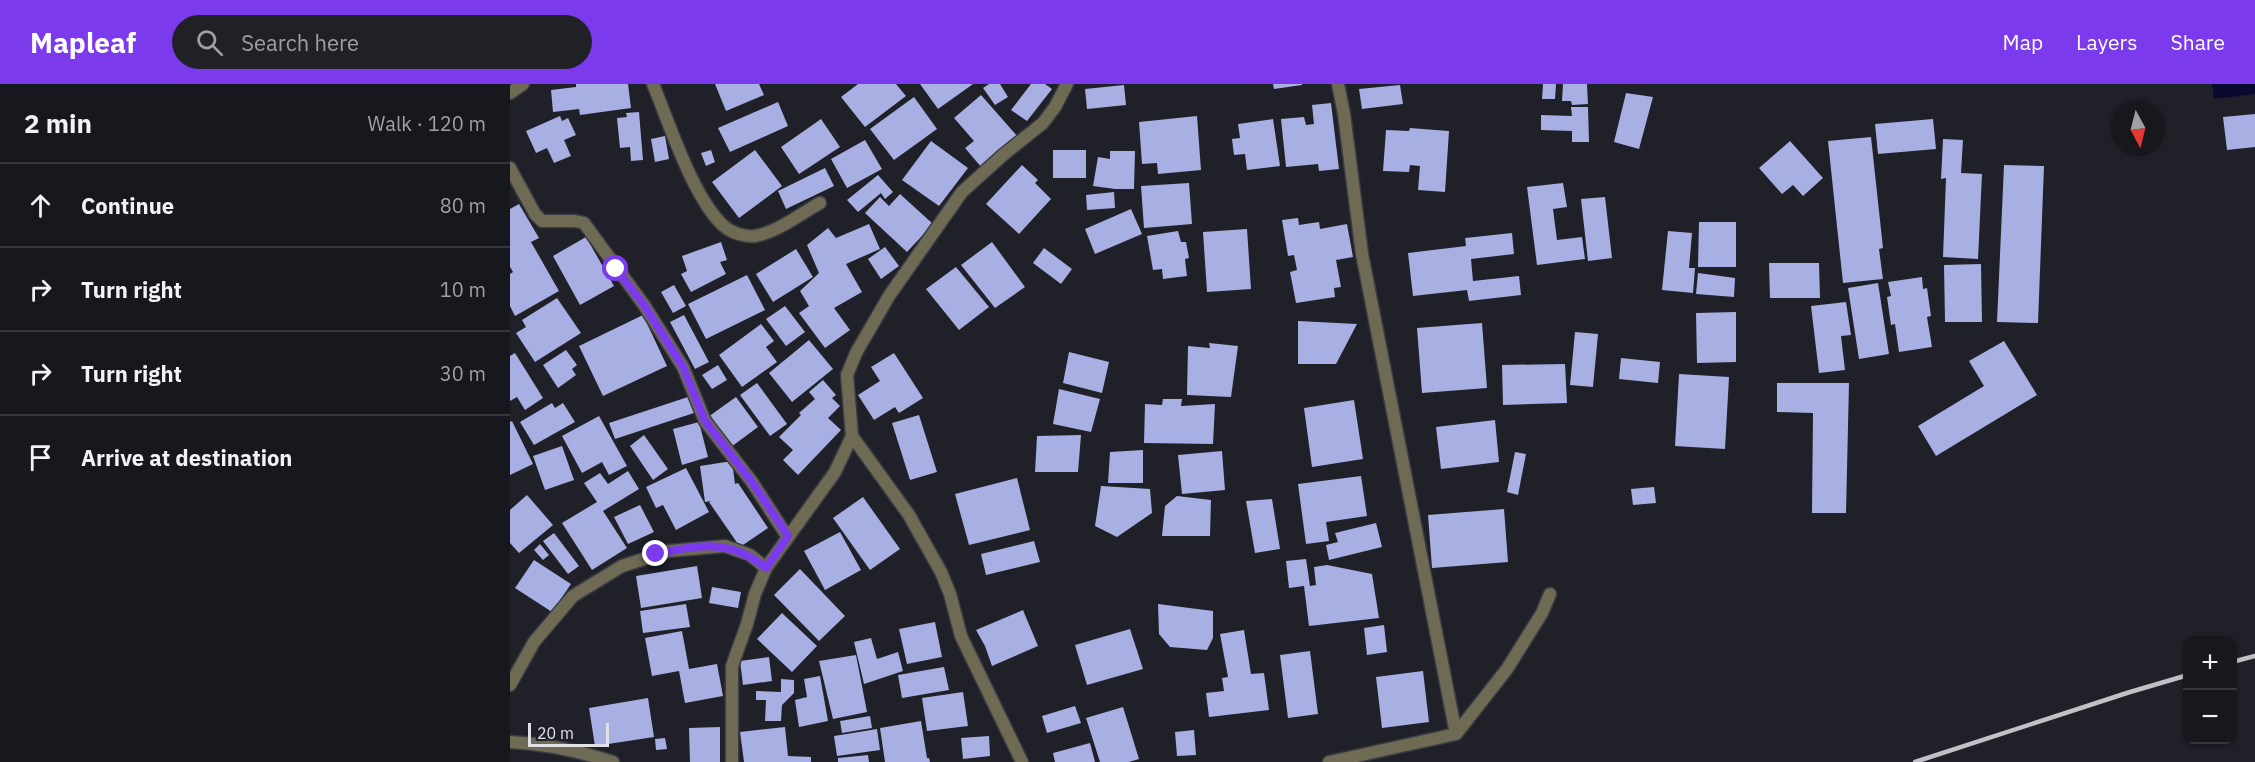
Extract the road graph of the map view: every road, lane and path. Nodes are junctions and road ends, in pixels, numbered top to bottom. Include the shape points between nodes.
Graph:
1 (523, 84) edge
2 (652, 84) edge
3 (1067, 84) edge
4 (1338, 84) edge
5 (510, 93) edge
6 (510, 168) edge
7 (820, 202) dead end
8 (852, 436) junction
9 (788, 536) junction
10 (766, 568) junction
11 (1550, 594) dead end
12 (510, 685) edge
13 (1456, 734) junction
14 (510, 742) edge
15 (613, 762) edge
16 (732, 762) edge
17 (1022, 762) edge
18 (1329, 762) edge

1 - 5 street
2 - 7 street via 698,189 726,229 754,236 772,231
3 - 8 street via 1043,123 962,192 874,320 847,375
4 - 13 street via 1362,254
6 - 9 street via 542,221 584,223 683,367 705,421
8 - 9 street via 835,472
8 - 17 street via 909,515 941,572 961,636
9 - 10 street
10 - 12 street via 750,555 725,546 669,551 622,566 573,596 534,642
10 - 16 street via 732,666
11 - 13 street via 1507,669
13 - 18 street
14 - 15 street via 547,745

